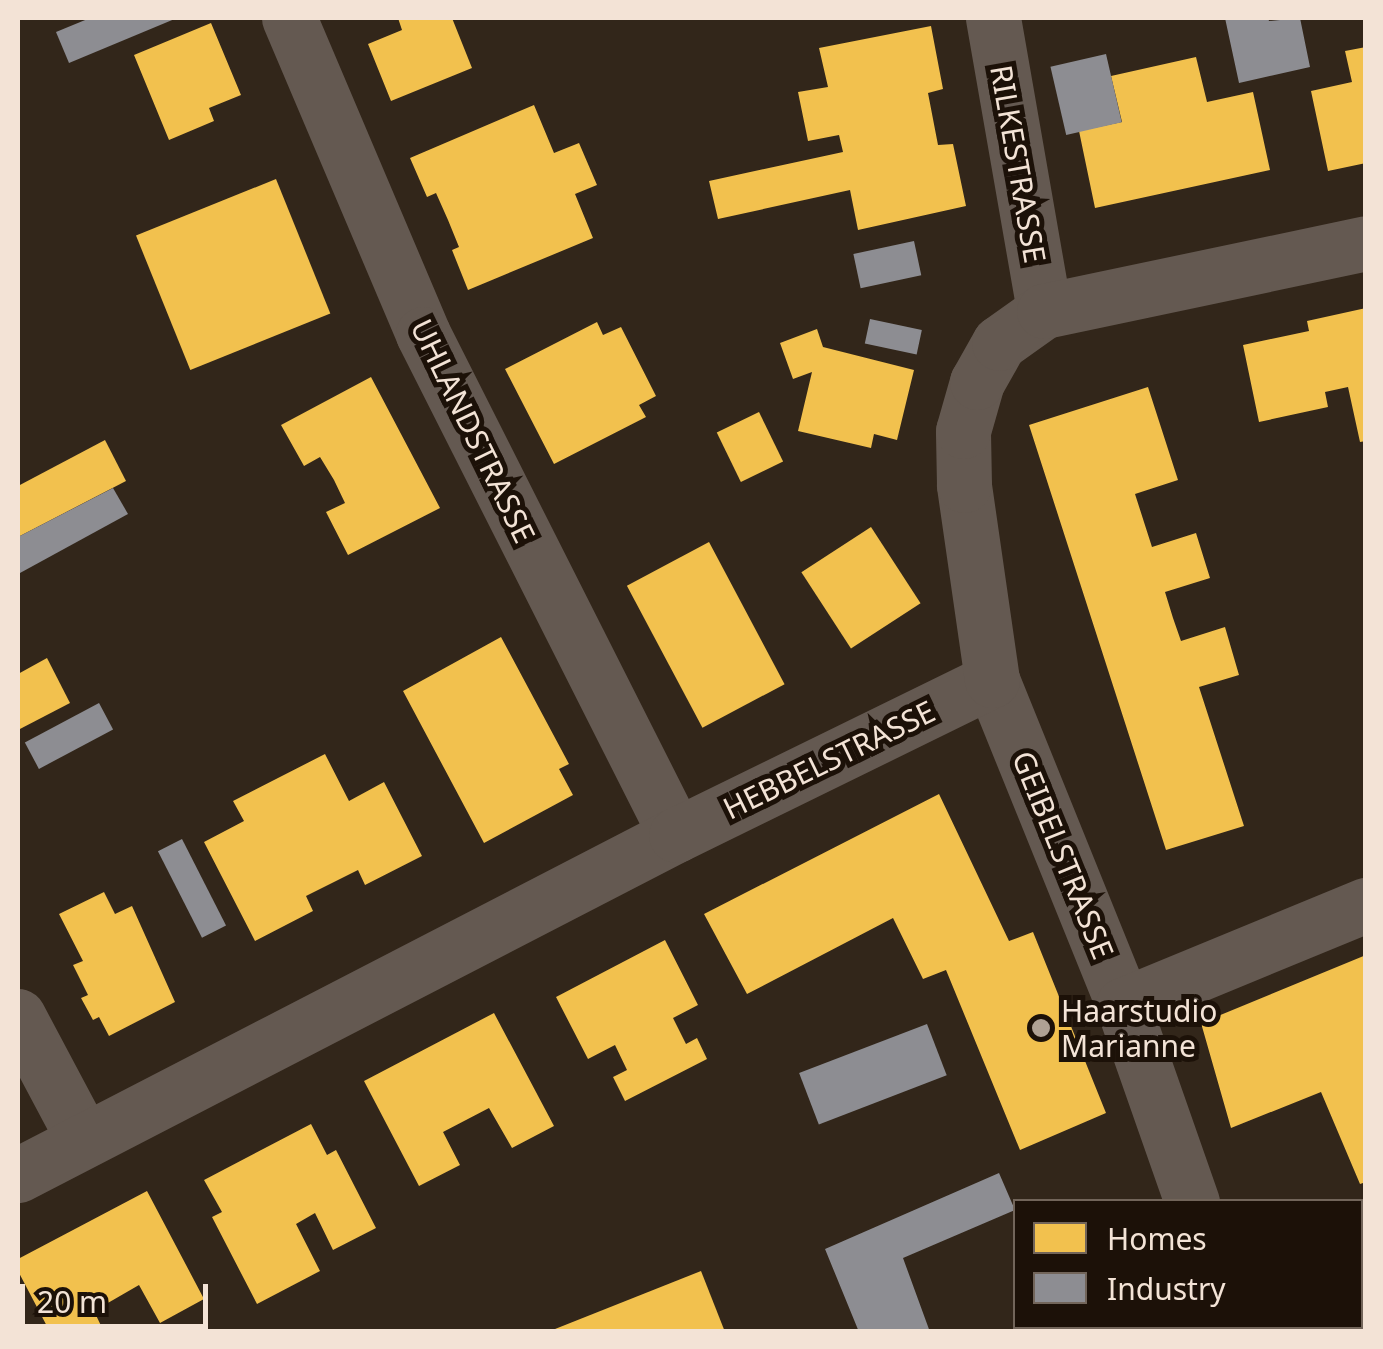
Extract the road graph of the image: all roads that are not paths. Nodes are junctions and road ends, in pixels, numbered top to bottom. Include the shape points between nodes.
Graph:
1 (289, 18) edge
2 (993, 18) edge
3 (1366, 242) edge
4 (1044, 311) junction
5 (992, 680) junction
6 (676, 835) junction
7 (1366, 906) edge
8 (1123, 1005) junction
9 (18, 1016) edge
10 (84, 1140) junction
11 (18, 1175) edge
12 (1191, 1199) edge

1 - 6 street, UHLANDSTRASSE via 423,334
2 - 4 street, RILKESTRASSE
3 - 4 street
4 - 5 street via 999,343 977,382 962,431
5 - 6 street, HEBBELSTRASSE
5 - 8 street, GEIBELSTRASSE
6 - 10 street, HEBBELSTRASSE
7 - 8 street
8 - 12 street, GEIBELSTRASSE
9 - 10 street
10 - 11 street, HEBBELSTRASSE

